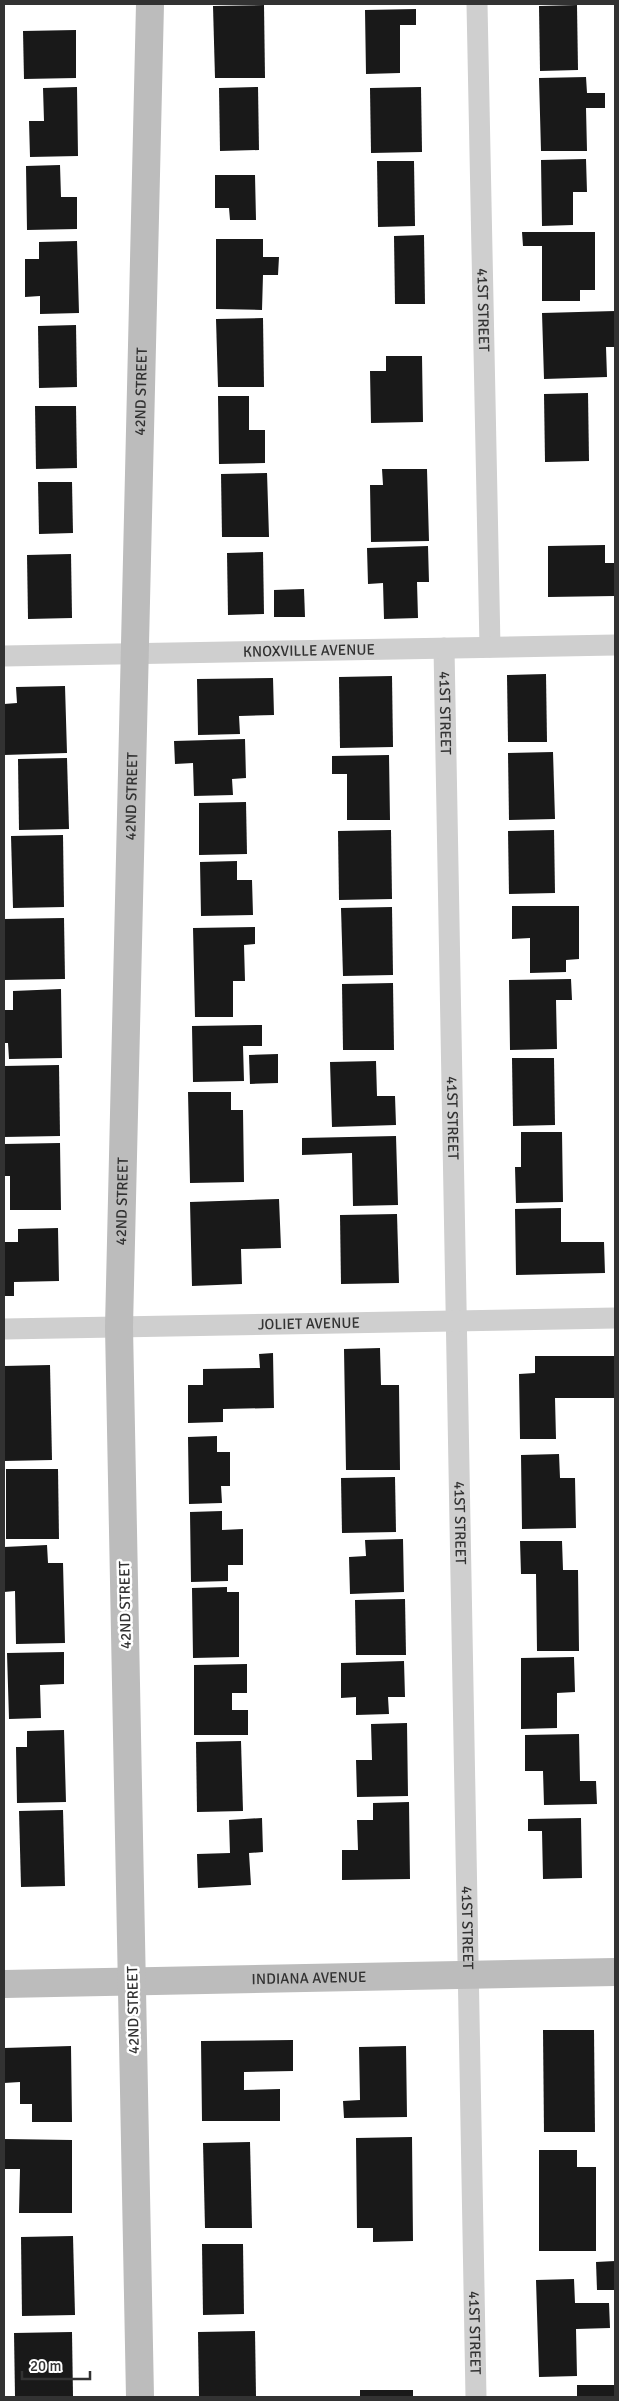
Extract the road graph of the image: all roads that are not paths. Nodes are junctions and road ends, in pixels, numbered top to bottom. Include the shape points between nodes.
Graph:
1 (150, 4) edge
2 (477, 4) edge
3 (615, 645) edge
4 (490, 647) junction
5 (444, 648) junction
6 (135, 654) junction
7 (4, 656) edge
8 (615, 1318) edge
9 (456, 1321) junction
10 (119, 1327) junction
11 (4, 1329) edge
12 (615, 1972) edge
13 (468, 1975) junction
14 (133, 1982) junction
15 (4, 1984) edge
16 (140, 2397) edge
17 (476, 2397) edge

1 - 6 street, 42ND STREET
2 - 4 street, 41ST STREET
3 - 4 street, KNOXVILLE AVENUE
4 - 5 street, KNOXVILLE AVENUE
5 - 6 street, KNOXVILLE AVENUE
5 - 9 street, 41ST STREET
6 - 7 street, KNOXVILLE AVENUE
6 - 10 street, 42ND STREET
8 - 9 street, JOLIET AVENUE
9 - 10 street, JOLIET AVENUE
9 - 13 street, 41ST STREET
10 - 11 street, JOLIET AVENUE
10 - 14 street, 42ND STREET
12 - 13 street, INDIANA AVENUE
13 - 14 street, INDIANA AVENUE
13 - 17 street, 41ST STREET
14 - 15 street, INDIANA AVENUE
14 - 16 street, 42ND STREET

